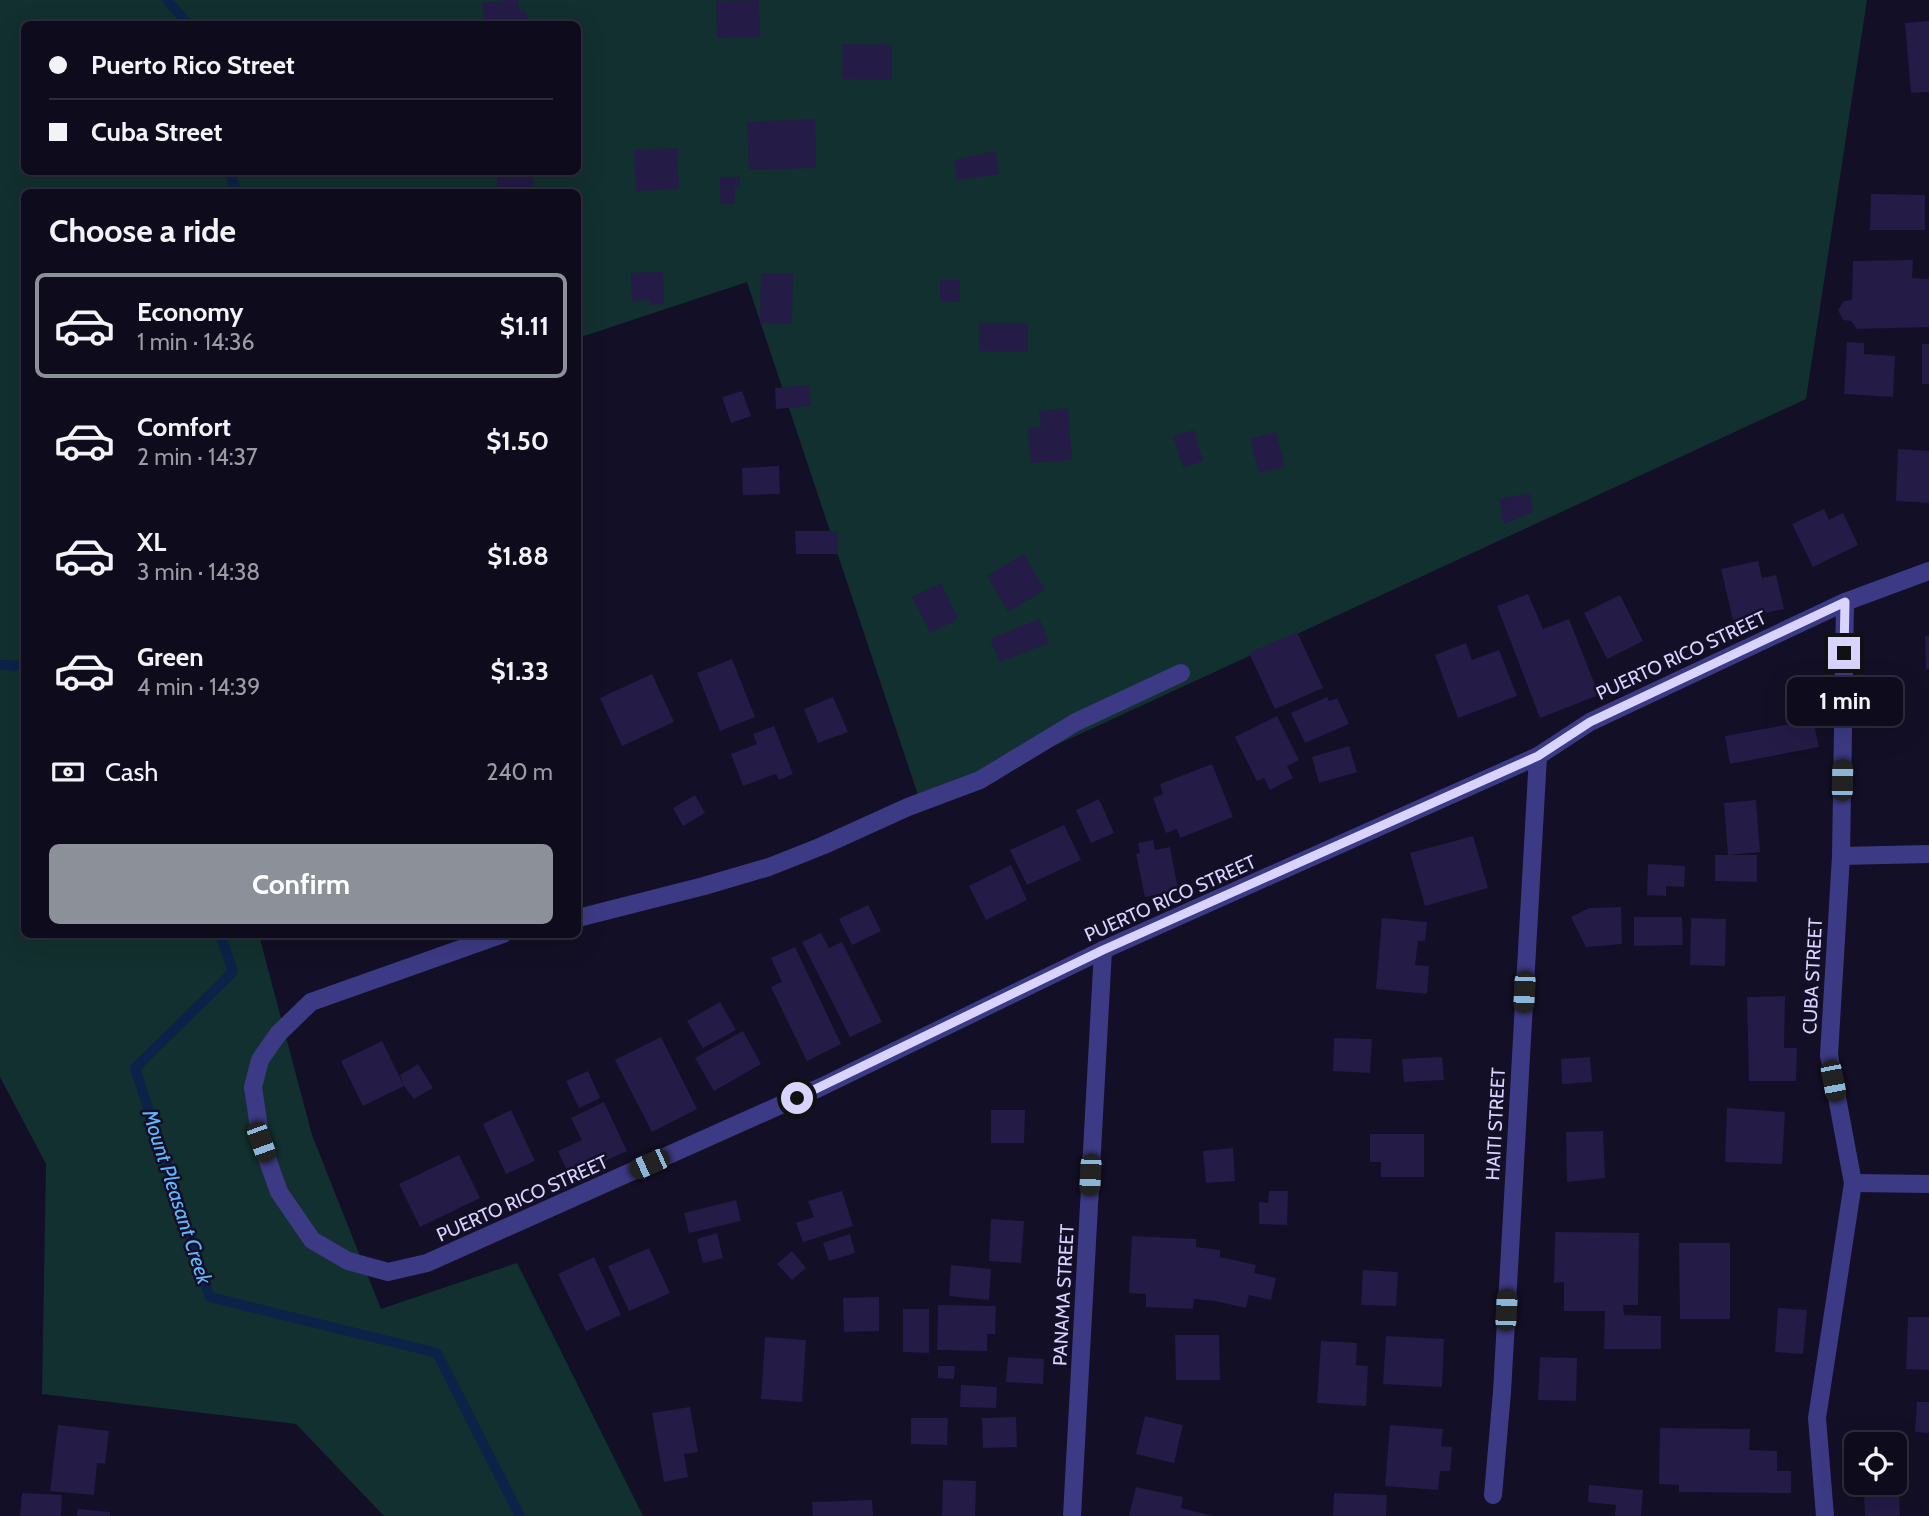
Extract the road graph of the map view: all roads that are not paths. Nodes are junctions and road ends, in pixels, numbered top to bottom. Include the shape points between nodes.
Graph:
1 (1929, 571) edge
2 (1845, 602) junction
3 (1181, 673) dead end
4 (1538, 756) junction
5 (1929, 854) edge
6 (1840, 856) junction
7 (581, 917) edge
8 (490, 938) edge
9 (1103, 950) junction
10 (1853, 1183) junction
11 (1929, 1184) edge
12 (1493, 1495) dead end
13 (1072, 1516) edge
14 (1825, 1516) edge

1 - 2 street, PUERTO RICO STREET
2 - 4 street, PUERTO RICO STREET via 1590,722
2 - 6 street, CUBA STREET
3 - 7 street via 1076,722 980,780 822,846 730,879
4 - 9 street, PUERTO RICO STREET
4 - 12 street, HAITI STREET
5 - 6 street
6 - 10 street, CUBA STREET via 1829,1055
8 - 9 street, PUERTO RICO STREET via 311,1002 278,1034 260,1060 253,1087 261,1142 279,1192 312,1240 348,1261 388,1272 427,1263 821,1087
9 - 13 street, PANAMA STREET
10 - 11 street
10 - 14 street, CUBA STREET via 1817,1418

